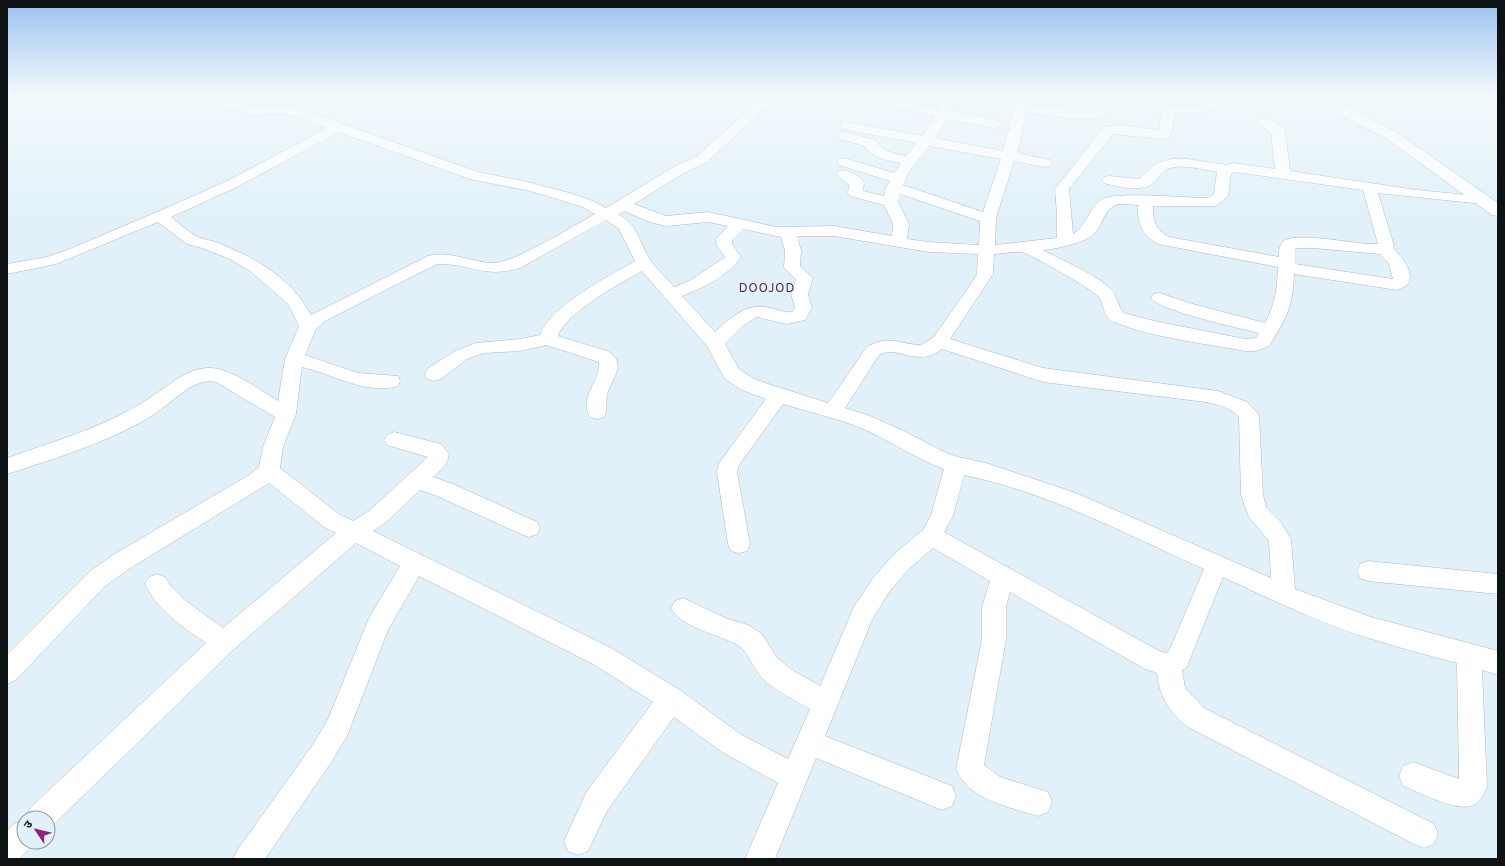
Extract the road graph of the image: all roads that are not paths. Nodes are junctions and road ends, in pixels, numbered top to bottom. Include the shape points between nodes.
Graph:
1 (325, 134) edge
2 (360, 134) edge
3 (729, 134) edge
4 (854, 134) edge
5 (881, 134) edge
6 (930, 134) edge
7 (1014, 134) edge
8 (1105, 134) edge
9 (1278, 134) edge
10 (1390, 134) edge
11 (926, 140) junction
12 (1009, 156) junction
13 (908, 161) junction
14 (1045, 163) dead end
15 (1228, 169) junction
16 (1284, 174) junction
17 (1109, 180) dead end
18 (895, 182) junction
19 (1369, 187) junction
20 (1146, 200) junction
21 (1483, 200) junction
22 (890, 202) junction
23 (615, 210) junction
24 (1498, 211) edge
25 (160, 216) junction
26 (988, 218) junction
27 (740, 223) junction
28 (788, 233) junction
29 (1065, 241) junction
30 (898, 242) junction
31 (1025, 247) junction
32 (1384, 248) junction
33 (986, 250) junction
34 (644, 263) junction
35 (1286, 266) junction
36 (7, 269) edge
37 (673, 293) junction
38 (1160, 298) dead end
39 (308, 326) junction
40 (1270, 330) junction
41 (548, 339) junction
42 (939, 342) junction
43 (715, 343) junction
44 (294, 359) junction
45 (434, 374) dead end
46 (390, 381) dead end
47 (779, 396) junction
48 (597, 412) dead end
49 (832, 412) junction
50 (286, 414) junction
51 (394, 440) dead end
52 (956, 465) junction
53 (7, 466) edge
54 (269, 471) junction
55 (416, 480) junction
56 (529, 528) dead end
57 (353, 533) junction
58 (931, 536) junction
59 (739, 544) dead end
60 (415, 562) junction
61 (1218, 564) junction
62 (1368, 571) dead end
63 (1004, 577) junction
64 (157, 584) dead end
65 (1498, 584) edge
66 (1284, 595) junction
67 (683, 608) dead end
68 (224, 642) junction
69 (1469, 655) junction
70 (1498, 663) edge
71 (1169, 665) junction
72 (7, 672) edge
73 (671, 699) junction
74 (824, 703) junction
75 (808, 742) junction
76 (793, 776) junction
77 (1413, 776) dead end
78 (942, 796) dead end
79 (1038, 802) dead end
80 (48, 810) edge
81 (1424, 834) dead end
82 (578, 841) dead end
83 (16, 842) edge
84 (7, 850) edge
85 (248, 859) edge
86 (760, 859) edge

1 - 25 street via 232,184
2 - 23 street via 475,176 532,187
3 - 23 street via 702,159 677,171
4 - 13 street via 870,143 879,153
5 - 11 street
6 - 11 street
7 - 12 street
8 - 29 street via 1062,189 1066,214
9 - 16 street
10 - 21 main road
11 - 12 street
11 - 13 street
12 - 14 street
12 - 26 street
13 - 18 street
15 - 16 street via 1243,168
15 - 17 street via 1166,164 1158,168 1146,181 1133,183
15 - 20 street via 1224,172 1221,196 1211,203
16 - 19 street
18 - 22 street
18 - 22 street via 844,168 857,183 855,193
18 - 26 street via 956,209
19 - 21 street
19 - 32 street via 1385,240
20 - 29 street via 1109,202 1101,208 1088,231
20 - 35 street via 1147,229 1164,241
21 - 24 main road
22 - 30 street via 901,224
23 - 27 street via 666,221 708,217
23 - 34 street
23 - 39 street via 503,269 492,269 446,258 428,261 319,317
25 - 36 street via 50,261
25 - 39 street via 194,241 236,256 256,268 295,301
26 - 33 street
27 - 28 street
27 - 37 street via 724,239 724,244 733,257 729,262 697,284
28 - 30 street via 834,231
28 - 43 street via 793,251 792,268 805,278 800,296 804,305 803,310 790,318 755,311
29 - 31 street
30 - 33 street via 929,247
31 - 33 street
31 - 40 street via 1104,292 1118,317 1245,345 1263,342
32 - 35 street via 1290,244 1287,248
32 - 35 street via 1394,257 1402,277 1401,283 1397,285
33 - 42 street via 985,274 980,285
34 - 37 street
34 - 41 street via 569,311 551,328
35 - 40 street via 1282,308
37 - 43 street
38 - 40 street
39 - 44 street
41 - 45 street via 520,345 482,347 462,355
41 - 48 street via 608,359 610,366 596,398
42 - 49 street via 932,348 916,353 880,345 873,351
42 - 66 street via 1043,376 1206,395 1229,400 1244,407 1249,415 1252,495 1257,511 1280,539
43 - 47 street via 732,374 749,385
44 - 46 street via 356,379
44 - 50 street
47 - 49 street
47 - 59 street via 729,463 726,472
49 - 52 street via 895,435 937,458
50 - 53 street via 223,377 214,373 204,374 189,380 146,410 124,421
50 - 54 street via 273,447
51 - 55 street via 434,449 439,454 438,460
52 - 58 street via 942,516
52 - 61 street via 986,471 1068,499
54 - 57 street via 332,521
54 - 72 street via 256,482 121,562 97,579
55 - 56 street via 445,490
55 - 57 street via 377,517
57 - 60 street
57 - 68 street
58 - 63 street
58 - 74 street via 902,560 881,585 862,615
60 - 73 street via 602,656
60 - 85 street via 378,626 338,727
61 - 66 street
61 - 71 street via 1178,659
62 - 65 street
63 - 71 street via 1154,661
63 - 79 street via 994,607 994,639 970,769 975,778 986,784
64 - 68 street via 175,606
66 - 69 street via 1371,628
67 - 74 street via 719,628 739,634 753,642 768,666
68 - 80 street
69 - 70 street
69 - 77 street via 1473,787 1467,794 1457,794
71 - 81 street via 1171,688 1177,701 1195,717
73 - 76 street via 731,743
73 - 82 street via 596,800
74 - 75 street
75 - 76 street
75 - 78 street
76 - 86 street
83 - 84 street

